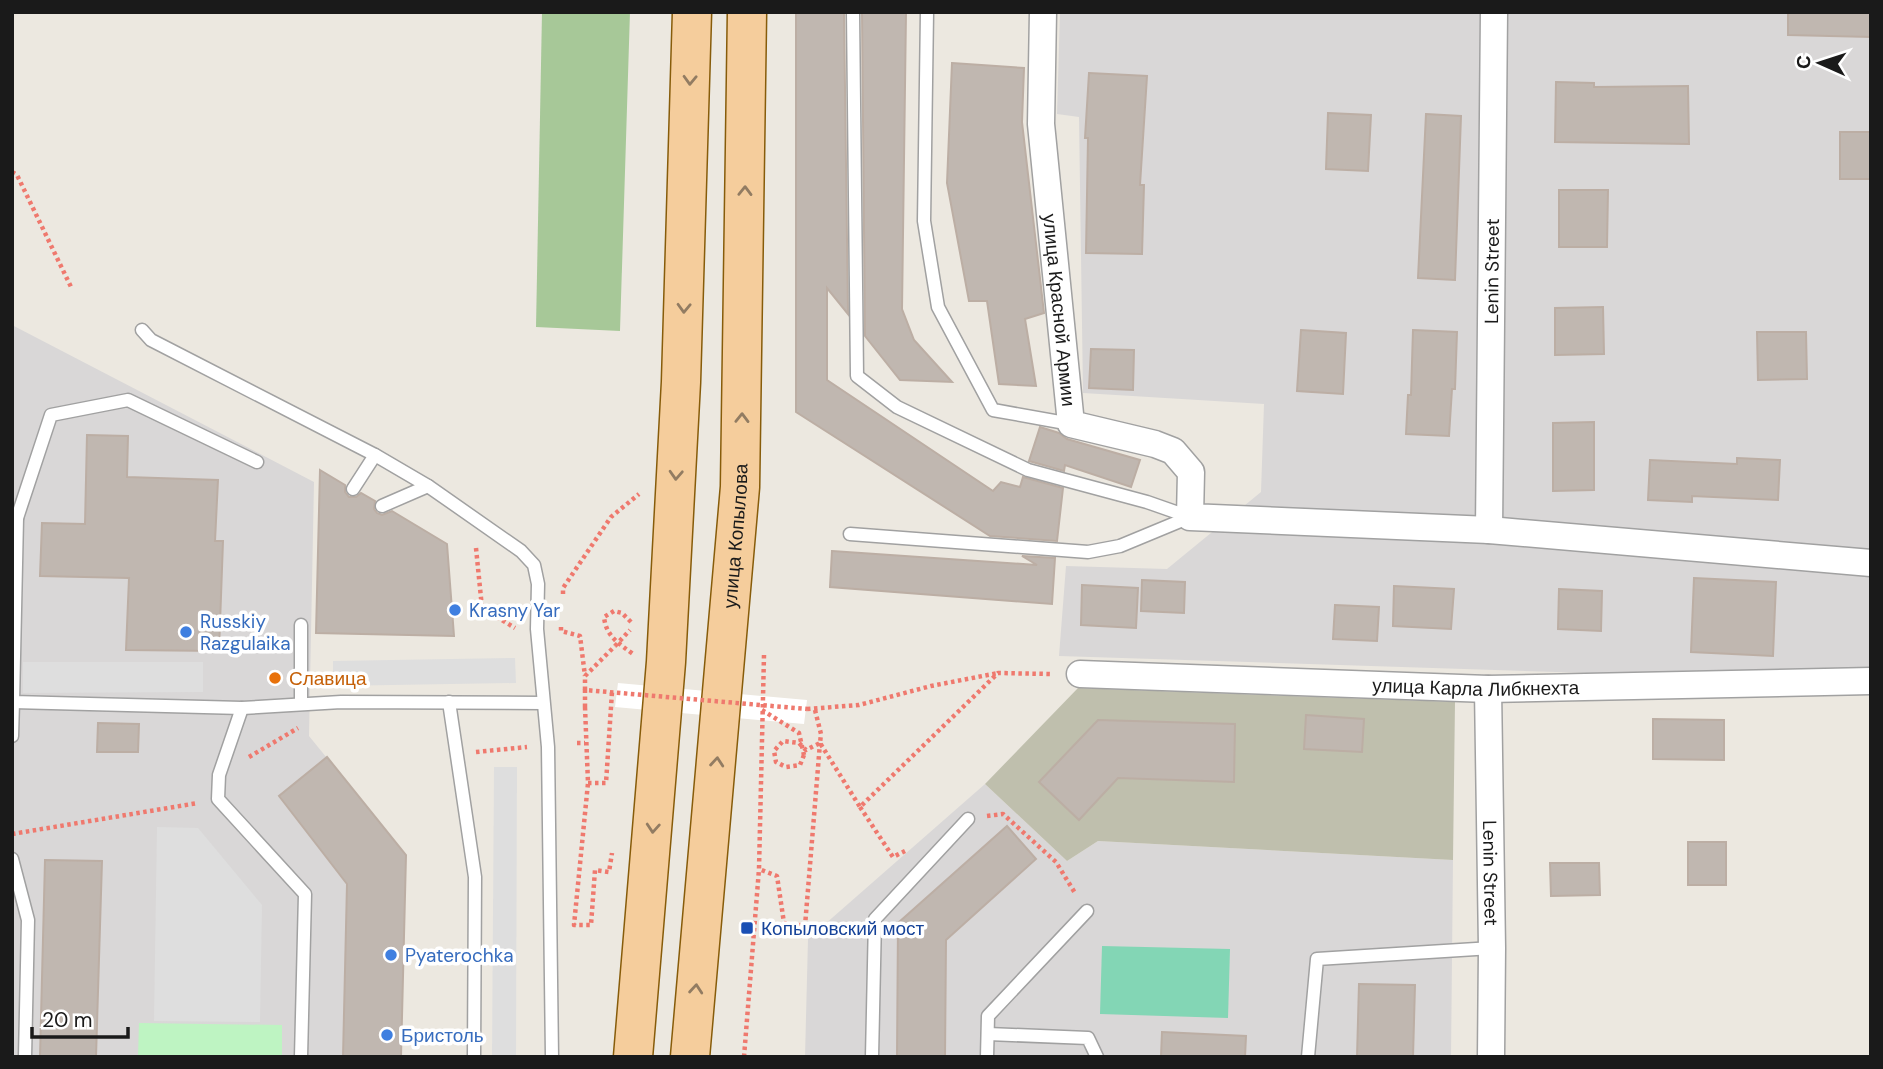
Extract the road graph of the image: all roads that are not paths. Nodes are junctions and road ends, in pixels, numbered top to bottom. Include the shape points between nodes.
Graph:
1 (692, 12) edge
2 (747, 12) edge
3 (853, 12) edge
4 (927, 12) edge
5 (1043, 12) edge
6 (1494, 12) edge
7 (142, 330) dead end
8 (1071, 424) junction
9 (375, 455) junction
10 (257, 462) dead end
11 (428, 486) junction
12 (354, 489) dead end
13 (382, 506) dead end
14 (1190, 517) junction
15 (15, 518) edge
16 (1489, 530) junction
17 (849, 534) dead end
18 (1871, 563) edge
19 (301, 625) dead end
20 (1080, 674) road end
21 (13, 675) edge
22 (1871, 681) edge
23 (1488, 689) junction
24 (13, 702) edge
25 (449, 702) junction
26 (301, 703) junction
27 (543, 703) junction
28 (242, 708) junction
29 (12, 736) edge
30 (968, 819) dead end
31 (12, 859) edge
32 (1087, 911) dead end
33 (1492, 948) junction
34 (988, 1034) junction
35 (25, 1057) edge
36 (301, 1057) edge
37 (474, 1057) edge
38 (552, 1057) edge
39 (633, 1057) edge
40 (690, 1057) edge
41 (872, 1057) edge
42 (987, 1057) edge
43 (1097, 1057) edge
44 (1308, 1057) edge
45 (1491, 1057) edge

1 -> 39 main road via 670,582
40 -> 2 main road, улица Копылова via 740,487
3 - 14 lane via 857,376 897,407 1028,470
4 - 8 lane via 925,221 938,307 993,410
5 - 8 street, улица Красной Армии via 1041,124
6 - 16 street, Lenin Street
7 - 9 lane via 151,340
8 - 14 street, улица Красной Армии via 1173,451 1191,472
9 - 11 lane
9 - 12 lane
10 - 15 lane via 128,400 51,415
11 - 13 lane
11 - 27 lane via 522,551 534,565
14 - 16 street
14 - 17 lane via 1120,546 1088,552
15 - 21 lane
16 - 18 street
19 - 26 lane
20 - 23 street, улица Карла Либкнехта
21 - 24 lane
22 - 23 street, улица Карла Либкнехта
23 - 33 street, Lenin Street
24 - 28 lane
24 - 29 lane
25 - 26 lane
25 - 27 lane
25 - 37 lane via 475,877
26 - 28 lane
27 - 38 lane via 548,747
28 - 36 lane via 219,775 218,799 305,894
30 - 41 lane via 875,919
31 - 35 lane via 28,920
32 - 34 lane via 988,1016
33 - 44 lane via 1317,959
33 - 45 street, Lenin Street
34 - 42 lane
34 - 43 lane via 1088,1038

